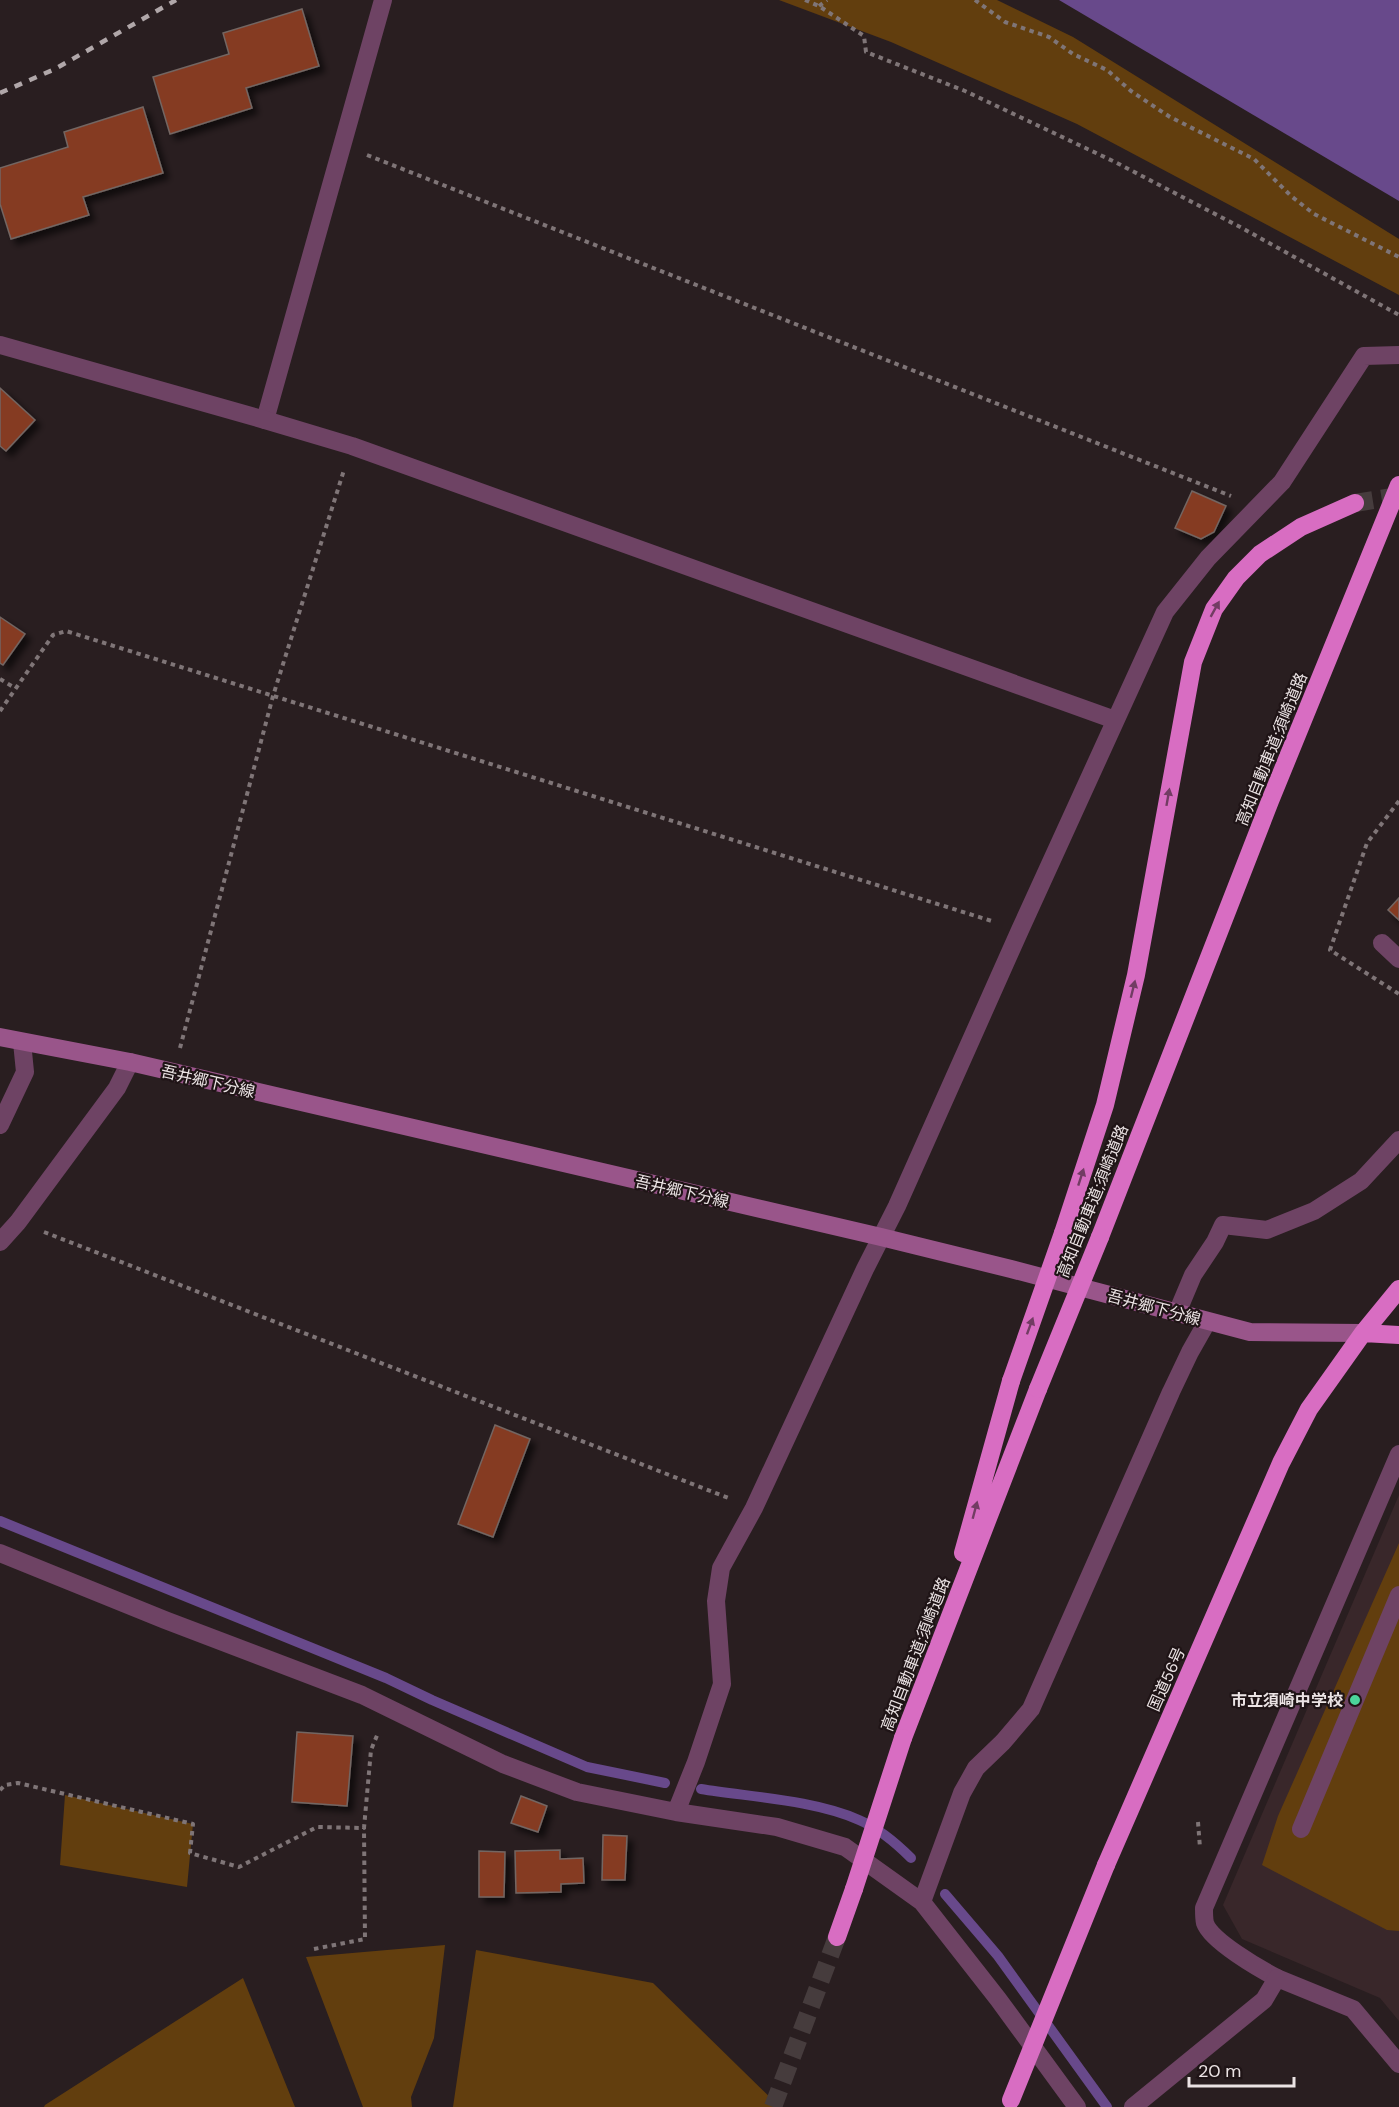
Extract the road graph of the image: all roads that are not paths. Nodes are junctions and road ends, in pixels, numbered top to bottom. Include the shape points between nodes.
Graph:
1 (383, 0) edge
2 (0, 345) edge
3 (1399, 355) edge
4 (265, 420) junction
5 (1399, 485) edge
6 (1355, 503) tunnel mouth
7 (1115, 720) junction
8 (1382, 943) dead end
9 (1399, 959) edge
10 (0, 1037) edge
11 (22, 1042) junction
12 (130, 1062) junction
13 (0, 1125) edge
14 (1399, 1140) edge
15 (881, 1237) junction
16 (0, 1242) edge
17 (1399, 1289) edge
18 (1177, 1313) junction
19 (1207, 1322) junction
20 (1363, 1333) junction
21 (1399, 1335) edge
22 (1399, 1454) edge
23 (0, 1553) edge
24 (1399, 1595) edge
25 (1393, 1627) edge
26 (937, 1647) junction
27 (676, 1812) junction
28 (1301, 1829) dead end
29 (922, 1902) junction
30 (837, 1937) tunnel mouth
31 (1277, 1978) junction
32 (1399, 2064) edge
33 (1010, 2104) edge
34 (1077, 2107) edge
35 (1133, 2107) edge

1 - 4 street
2 - 4 street
3 - 7 street via 1364,356 1282,482 1208,558 1165,612
4 - 7 street via 352,446
5 - 26 highway, 高知自動車道;須崎道路, bridge via 1270,801
26 -> 6 highway, bridge via 1011,1381 1105,1106 1136,975 1197,651 1214,609 1236,578 1260,554 1301,526
7 - 15 street
8 - 9 street
10 - 11 main road, 吾井郷下分線
11 - 12 main road, 吾井郷下分線
11 - 13 street via 25,1072
12 - 15 main road, 吾井郷下分線
12 - 16 street via 117,1088
14 - 18 street via 1361,1181 1314,1211 1267,1230 1223,1225 1193,1275
15 - 18 main road, 吾井郷下分線
15 - 27 street via 754,1508 721,1568 716,1600 722,1684
17 - 20 highway, 国道56号
18 - 19 main road, 吾井郷下分線
19 - 20 main road, 吾井郷下分線 via 1250,1332
19 - 29 street via 1171,1392 1031,1709 976,1768
20 - 21 highway
20 - 33 highway, 国道56号, bridge via 1309,1409 1281,1463 1106,1865
22 - 31 street via 1204,1908 1205,1923 1213,1934 1254,1966
23 - 27 street via 362,1695 502,1764 577,1792
24 - 25 street
25 - 28 street
26 - 30 highway, 高知自動車道;須崎道路, bridge
27 - 29 street via 777,1827 845,1847
29 - 34 street
31 - 32 street via 1353,2009
31 - 35 street via 1264,2000

